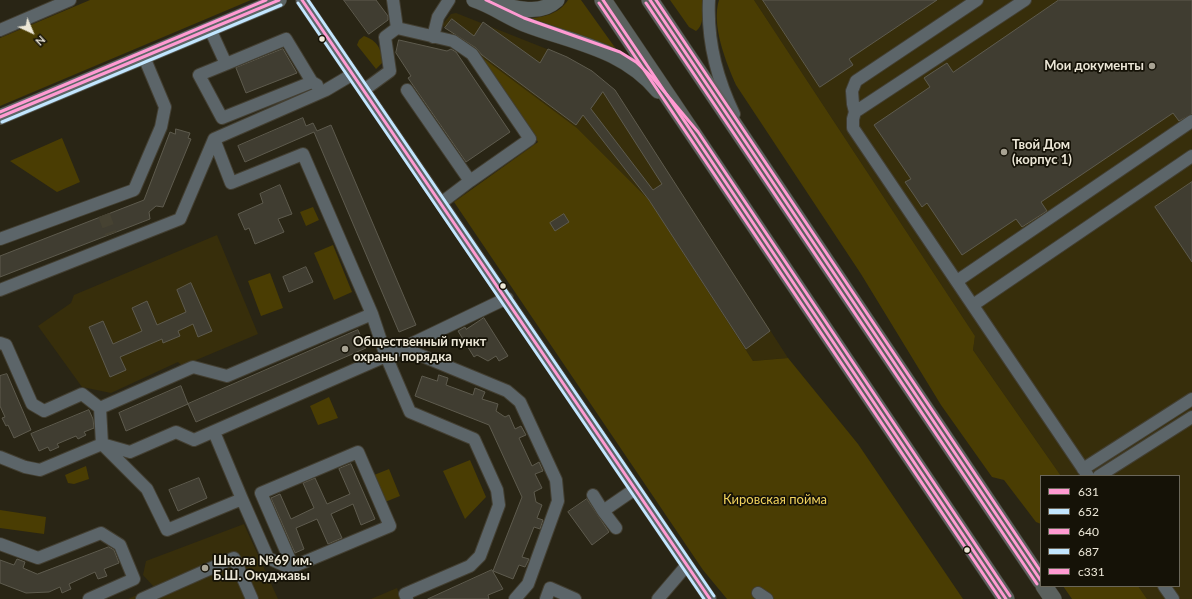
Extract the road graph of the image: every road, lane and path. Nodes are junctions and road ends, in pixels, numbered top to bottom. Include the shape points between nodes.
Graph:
1 (70, 0) edge
2 (280, 0) edge
3 (302, 0) edge
4 (393, 0) edge
5 (449, 0) edge
6 (557, 0) edge
7 (603, 0) edge
8 (650, 0) edge
9 (709, 0) edge
10 (977, 0) edge
11 (1025, 0) edge
12 (477, 1) edge
13 (397, 28) junction
14 (210, 29) junction
15 (0, 30) edge
16 (433, 37) junction
17 (144, 57) junction
18 (226, 64) junction
19 (353, 74) junction
20 (312, 82) junction
21 (326, 90) junction
22 (364, 90) junction
23 (407, 90) dead end
24 (855, 112) junction
25 (0, 117) edge
26 (1192, 121) edge
27 (694, 135) junction
28 (214, 139) junction
29 (748, 146) junction
30 (1192, 156) edge
31 (470, 181) junction
32 (441, 202) junction
33 (99, 204) junction
34 (104, 215) tunnel mouth
35 (0, 239) edge
36 (957, 281) junction
37 (0, 290) edge
38 (506, 298) junction
39 (973, 304) junction
40 (372, 314) junction
41 (0, 342) edge
42 (403, 348) junction
43 (386, 356) junction
44 (1192, 399) edge
45 (100, 408) junction
46 (1192, 417) edge
47 (214, 432) junction
48 (102, 444) junction
49 (0, 457) edge
50 (1086, 472) edge
51 (1101, 475) edge
52 (635, 489) junction
53 (593, 495) dead end
54 (242, 499) junction
55 (603, 511) junction
56 (616, 528) dead end
57 (0, 544) edge
58 (687, 565) junction
59 (293, 567) junction
60 (1040, 580) edge
61 (1165, 587) edge
62 (89, 599) edge
63 (142, 599) edge
64 (252, 599) edge
65 (407, 599) edge
66 (515, 599) edge
67 (546, 599) edge
68 (575, 599) edge
69 (658, 599) edge
70 (710, 599) edge
71 (1006, 599) edge
72 (1173, 599) edge

1 - 15 street
2 - 14 main road
3 - 19 street
4 - 13 street
5 - 16 street via 438,17
6 - 12 main road via 545,8 533,10
7 - 27 highway
8 - 29 highway
9 - 29 street via 708,27 714,61 729,104
10 - 24 street via 856,82 852,91
11 - 24 street
12 - 27 main road via 522,23 617,56 649,81
13 - 16 street
13 - 22 street via 384,37 390,71
14 - 17 main road
14 - 18 street
16 - 31 street via 453,41 472,54 530,139
17 - 25 main road
17 - 33 street via 165,107 161,127 134,190
18 - 20 street via 286,39
18 - 20 street via 199,75 222,118
19 - 21 street
19 - 22 street
20 - 21 street
21 - 28 street
22 - 32 street
23 - 31 street
24 - 36 street via 853,128
26 - 36 street
27 - 71 highway
28 - 37 street via 180,219 114,240
28 - 40 street via 231,183 303,154
29 - 60 highway
30 - 39 street
31 - 32 street
32 - 38 street
33 - 34 street
33 - 35 street
36 - 39 street
38 - 42 street
38 - 52 street
39 - 50 street
40 - 43 street
40 - 45 street via 227,376 192,367
41 - 45 street via 6,345 32,404 44,411 82,394
42 - 43 street
42 - 66 street via 507,391 520,402 556,480 558,502 528,584
43 - 47 street
43 - 65 street via 410,412 474,439 497,490 499,505 480,556 470,566 405,594
44 - 50 street
45 - 48 street
46 - 51 street
47 - 48 street via 194,440 176,432 130,452
47 - 54 street
48 - 49 street via 40,470
48 - 54 street via 147,489 167,530
52 - 55 street
52 - 58 street
53 - 55 street
54 - 59 street via 268,558
55 - 56 street
57 - 62 street via 38,558 101,533 120,545 134,579
58 - 69 street
58 - 70 street
59 - 59 street via 390,526 358,452 261,493
61 - 72 street
63 - 64 street via 234,558
67 - 68 street via 550,588

